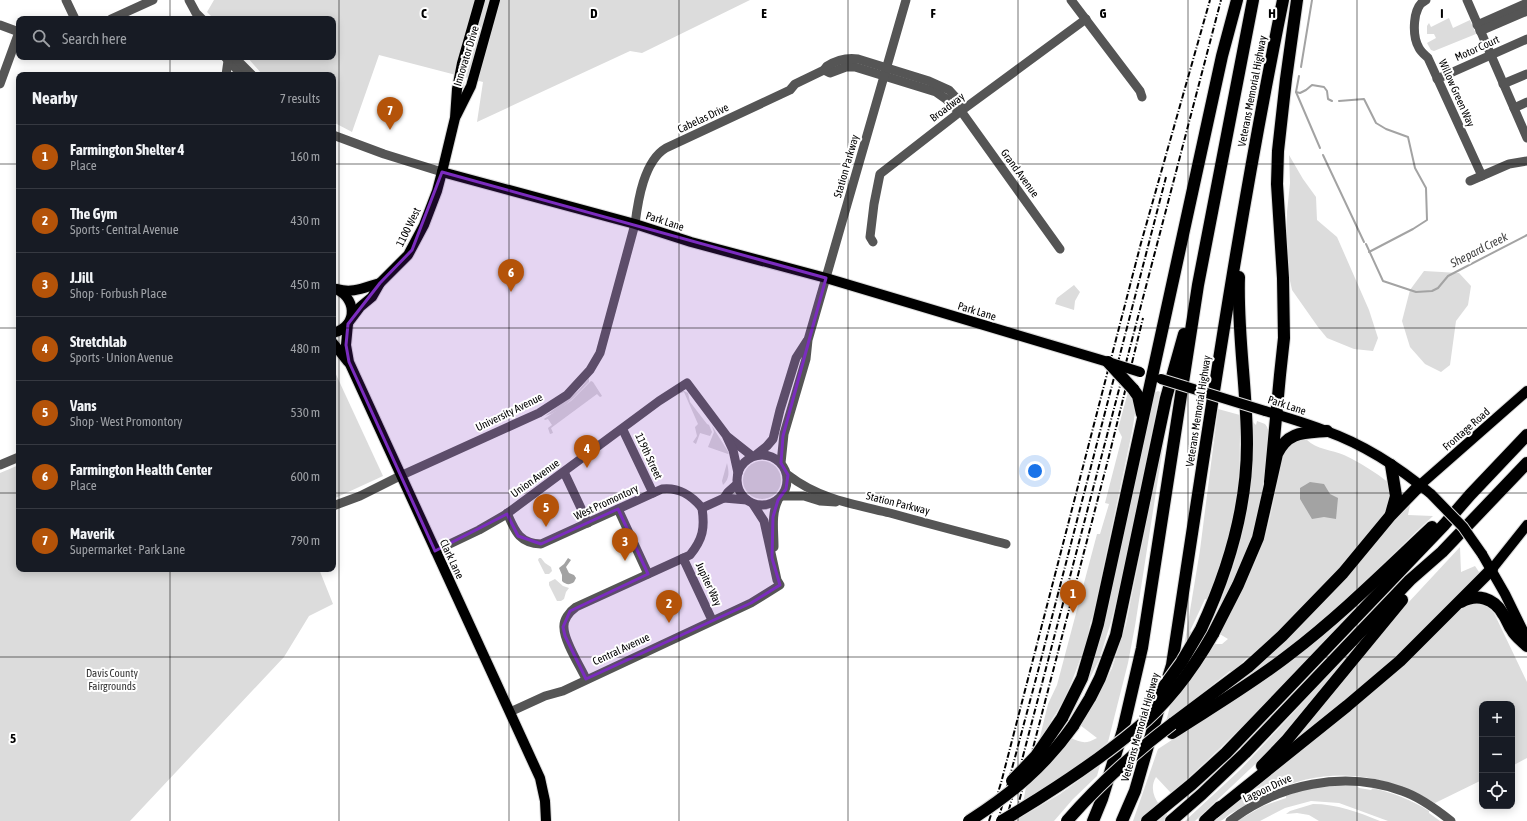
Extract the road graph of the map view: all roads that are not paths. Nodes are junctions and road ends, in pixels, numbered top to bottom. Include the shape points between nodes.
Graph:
1 (66, 0) edge
2 (153, 0) edge
3 (188, 0) edge
4 (480, 0) edge
5 (495, 0) edge
6 (906, 0) edge
7 (1071, 0) edge
8 (1237, 0) edge
9 (1253, 0) edge
10 (1283, 0) edge
11 (1297, 0) edge
12 (1426, 0) edge
13 (1467, 0) edge
14 (1527, 3) edge
15 (1527, 10) edge
16 (74, 16) edge
17 (118, 16) edge
18 (198, 16) edge
19 (1086, 19) junction
20 (0, 25) edge
21 (1479, 28) junction
22 (16, 31) edge
23 (1527, 39) edge
24 (16, 40) edge
25 (1491, 55) junction
26 (229, 60) edge
27 (231, 60) edge
28 (232, 60) edge
29 (227, 72) edge
30 (240, 72) edge
31 (248, 72) edge
32 (885, 72) junction
33 (1527, 74) edge
34 (1437, 78) junction
35 (0, 84) edge
36 (1503, 84) junction
37 (1142, 97) dead end
38 (1527, 102) edge
39 (1514, 108) junction
40 (961, 111) junction
41 (455, 118) junction
42 (336, 136) edge
43 (1527, 138) edge
44 (1527, 161) edge
45 (442, 172) junction
46 (1482, 176) junction
47 (1470, 181) dead end
48 (635, 224) junction
49 (1239, 238) junction
50 (873, 242) dead end
51 (1060, 249) dead end
52 (826, 278) junction
53 (380, 283) junction
54 (1198, 285) junction
55 (336, 289) edge
56 (336, 290) edge
57 (350, 322) junction
58 (336, 332) edge
59 (808, 340) junction
60 (336, 347) edge
61 (349, 362) junction
62 (1108, 362) junction
63 (1156, 378) junction
64 (1527, 391) edge
65 (1271, 413) junction
66 (1143, 417) junction
67 (623, 430) junction
68 (1327, 431) junction
69 (726, 435) junction
70 (1527, 435) edge
71 (755, 455) junction
72 (16, 458) edge
73 (782, 462) junction
74 (1527, 463) edge
75 (0, 465) edge
76 (1391, 465) junction
77 (564, 472) junction
78 (738, 473) junction
79 (788, 475) junction
80 (400, 476) junction
81 (1270, 482) junction
82 (737, 484) junction
83 (1420, 485) junction
84 (653, 493) junction
85 (1470, 494) junction
86 (724, 498) junction
87 (780, 498) junction
88 (750, 502) junction
89 (842, 502) junction
90 (336, 505) edge
91 (702, 508) junction
92 (618, 510) junction
93 (507, 513) junction
94 (1391, 515) junction
95 (588, 523) junction
96 (1527, 525) edge
97 (1006, 544) dead end
98 (435, 551) junction
99 (1442, 552) junction
100 (683, 558) junction
101 (772, 558) junction
102 (1492, 569) junction
103 (648, 574) junction
104 (1453, 608) junction
105 (712, 620) junction
106 (1527, 639) edge
107 (1527, 646) edge
108 (586, 679) junction
109 (510, 712) junction
110 (1172, 728) junction
111 (1112, 746) junction
112 (1215, 812) junction
113 (546, 821) edge
114 (968, 821) edge
115 (1002, 821) edge
116 (1067, 821) edge
117 (1093, 821) edge
118 (1122, 821) edge
119 (1147, 821) edge
120 (1171, 821) edge
121 (1205, 821) edge
122 (1230, 821) edge
123 (1451, 821) edge

1 - 16 street
2 - 17 street
3 - 18 street
4 - 41 main road, Innovator Drive via 459,75
5 - 41 main road, Innovator Drive via 472,82
6 - 32 street, Station Parkway
7 - 19 street
8 - 63 highway via 1222,56
9 - 54 highway, Veterans Memorial Highway
10 - 49 highway, Veterans Memorial Highway
11 - 65 highway via 1278,151 1277,184 1284,338
12 - 34 street, Willow Green Way via 1421,2 1417,10 1414,33 1419,49 1428,58
13 - 21 street
14 - 21 street
15 - 21 street
19 - 37 street
19 - 40 street, Broadway
20 - 22 street
21 - 25 street
23 - 25 street, Motor Court
24 - 35 street
25 - 34 street, Motor Court
25 - 36 street
26 - 29 street
27 - 30 street
28 - 31 street
32 - 40 street, Grand Avenue via 929,81 949,90 958,101
32 - 48 street, Cabelas Drive via 858,59 848,58 826,66 824,70 795,84 790,90 658,153 647,172 637,206
32 - 52 street, Station Parkway
33 - 36 street
34 - 46 street, Willow Green Way
36 - 39 street
38 - 39 street
39 - 43 street
40 - 50 street, Broadway via 880,174 870,237
40 - 51 street, Grand Avenue
41 - 45 main road, Innovator Drive
42 - 45 street, Park Lane
44 - 46 street via 1509,164
45 - 48 main road, Park Lane
45 - 53 main road, 1100 West via 427,218 412,250
46 - 47 street
48 - 52 main road, Park Lane via 691,242
48 - 80 street, University Avenue via 600,353 590,370 567,395 539,413
49 - 111 highway, bridge via 1240,330 1247,446 1236,532 1227,565 1201,629 1155,700
49 - 118 highway, Veterans Memorial Highway via 1172,665 1135,791
52 - 59 street, Station Parkway
52 - 62 main road, Park Lane
53 - 55 main road, 1100 West via 351,292
53 - 57 main road, 1100 West via 372,297 360,307
54 - 114 highway, bridge via 1166,398 1116,635 1105,667 1073,726 1053,752 1013,791
54 - 117 highway, Veterans Memorial Highway via 1142,648 1123,730
56 - 57 main road, Clark Lane via 349,303 352,313
57 - 58 main road, 1100 West
57 - 61 main road, Clark Lane via 346,345
59 - 71 street, Station Parkway via 796,358 773,439
59 - 73 street, Station Parkway via 806,359 784,434
60 - 61 main road, Clark Lane
61 - 80 main road, Clark Lane
62 - 63 main road, Park Lane, bridge
62 - 66 highway, bridge via 1138,396
63 - 65 main road, Park Lane, bridge
63 - 66 highway
64 - 83 main road, Frontage Road
65 - 68 main road, Park Lane
65 - 81 highway
66 - 114 highway, bridge via 1093,644 1082,678 1062,718 1023,771
67 - 69 street, Union Avenue via 688,383
67 - 77 street, Union Avenue
67 - 84 street, 119th Street
68 - 76 main road, Park Lane via 1366,449
68 - 81 highway via 1300,434 1287,439 1277,454
69 - 71 street, Union Avenue
69 - 78 street, Union Avenue
70 - 85 highway
71 - 73 street via 767,454
71 - 78 street via 746,460
72 - 75 street
73 - 79 street
74 - 99 highway
76 - 83 main road, Park Lane
76 - 94 highway via 1396,496
77 - 93 street, Union Avenue
77 - 95 street
78 - 82 street
79 - 87 street via 786,489
79 - 89 street, Station Parkway via 802,485
80 - 90 street, University Avenue
80 - 98 main road, Clark Lane
81 - 111 highway, bridge via 1258,538 1213,634 1172,692 1136,729
82 - 86 street
82 - 88 street
83 - 94 highway
83 - 102 main road, Park Lane, bridge via 1458,522
84 - 91 street, West Promontory via 671,488 681,491
84 - 92 street, West Promontory
85 - 110 highway via 1307,641 1254,680
85 - 119 highway via 1444,525 1258,721 1214,764
86 - 88 street
86 - 91 street
87 - 88 street via 769,504
87 - 89 street via 804,496 831,503
87 - 101 street, Central Avenue via 774,508
88 - 101 street, Central Avenue via 764,521
89 - 97 street, Station Parkway
91 - 100 street via 703,532 698,545
92 - 95 street, West Promontory
92 - 103 street
93 - 95 street, West Promontory via 518,536 536,544 549,542
93 - 98 street, Union Avenue
94 - 110 highway via 1343,574 1282,636
96 - 102 main road
98 - 109 main road, Clark Lane
99 - 112 highway via 1286,741
99 - 120 highway via 1405,585 1241,758
100 - 103 street
100 - 105 street, Jupiter Way
101 - 105 street, Central Avenue via 780,585 751,603
102 - 104 highway
102 - 106 main road, Park Lane
103 - 108 street via 570,612 563,628
104 - 107 highway via 1470,598 1480,597 1488,600 1500,608 1512,630
104 - 112 highway via 1400,661
105 - 108 street, Central Avenue
108 - 109 street, Central Avenue
109 - 113 main road, Clark Lane via 543,787
110 - 116 highway, bridge via 1141,748
111 - 115 highway, bridge via 1065,783
112 - 121 highway
122 - 123 street, Lagoon Drive via 1269,798 1298,787 1336,780 1380,784 1403,791 1430,805

